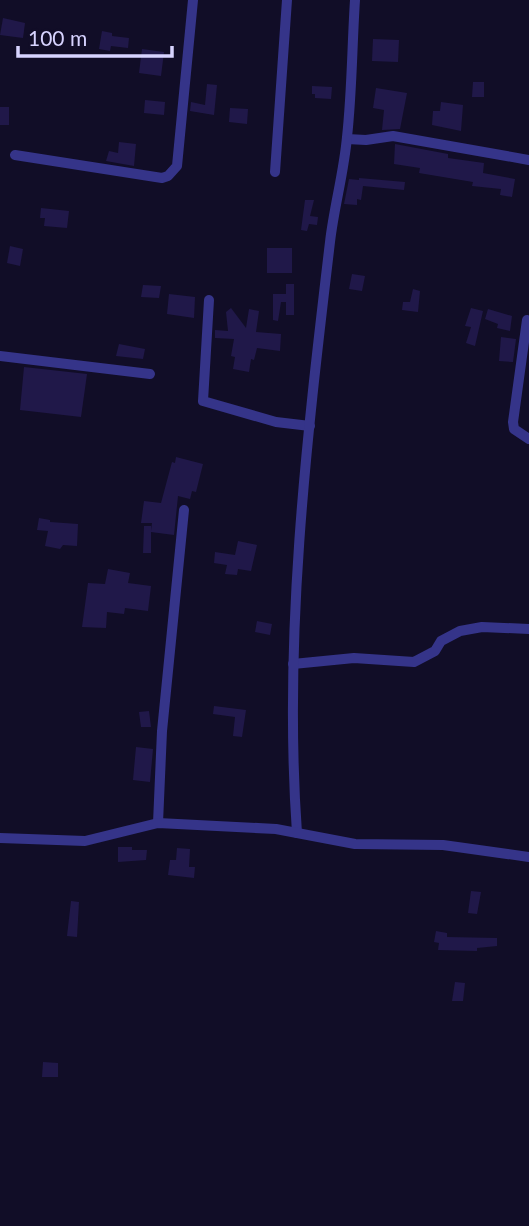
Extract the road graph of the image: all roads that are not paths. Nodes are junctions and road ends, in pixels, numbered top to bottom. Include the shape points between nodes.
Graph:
1 (193, 0) edge
2 (287, 0) edge
3 (355, 0) edge
4 (347, 139) junction
5 (15, 155) dead end
6 (529, 160) edge
7 (275, 172) dead end
8 (209, 300) dead end
9 (527, 320) edge
10 (0, 356) edge
11 (150, 374) dead end
12 (310, 426) junction
13 (529, 439) edge
14 (184, 510) dead end
15 (529, 629) edge
16 (293, 664) junction
17 (158, 823) junction
18 (296, 833) junction
19 (0, 838) edge
20 (529, 856) edge

1 - 5 street via 177,166 168,176
2 - 7 street
3 - 4 street
4 - 6 street via 393,136
4 - 12 street
8 - 12 street via 203,401 276,422
9 - 13 street via 513,422 514,429
10 - 11 street
12 - 16 street
14 - 17 street via 162,732
15 - 16 street via 460,631 414,662 354,658
16 - 18 street
17 - 18 street
17 - 19 street via 85,841
18 - 20 street via 355,844 443,845

